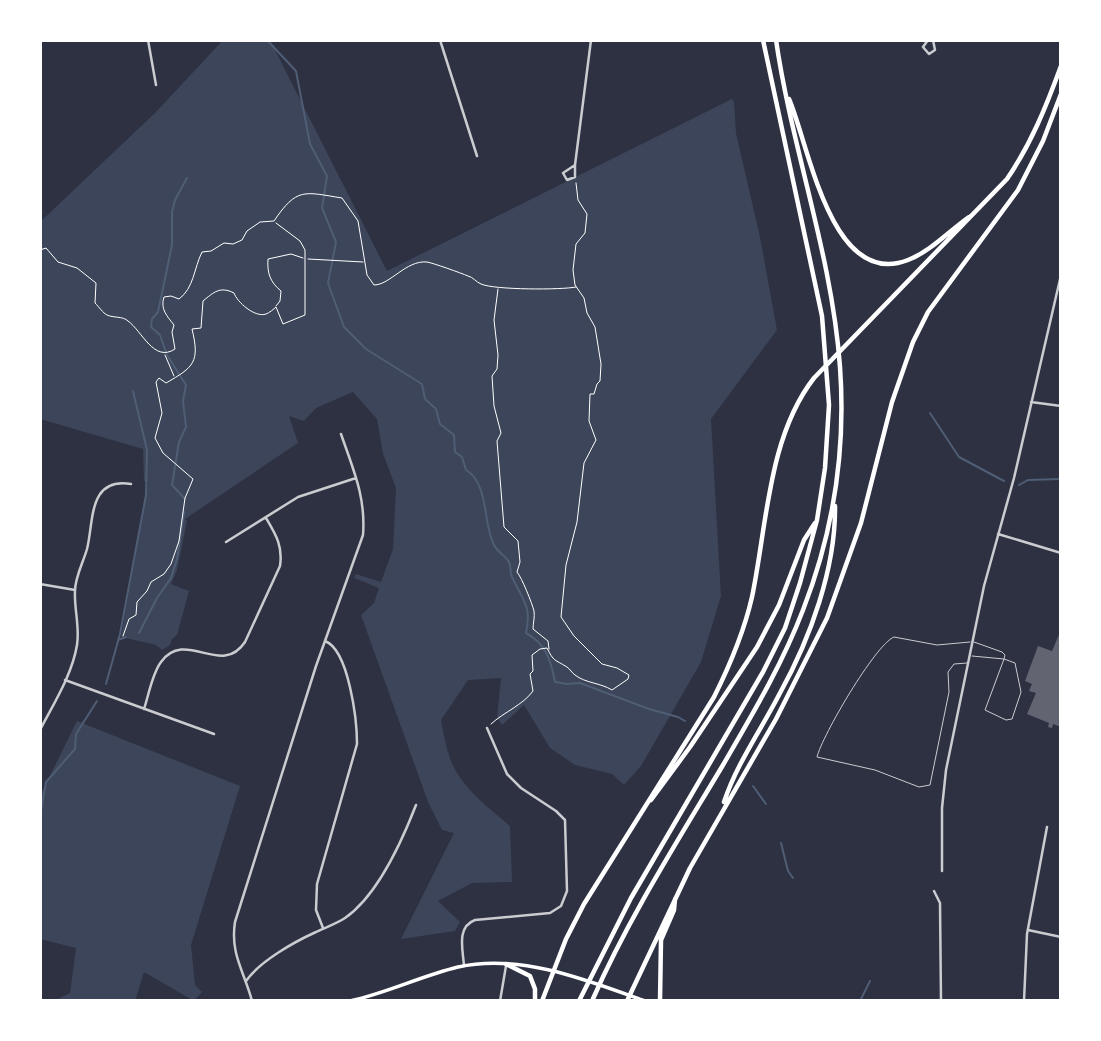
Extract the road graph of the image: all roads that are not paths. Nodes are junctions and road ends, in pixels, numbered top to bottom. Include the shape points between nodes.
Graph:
1 (148, 40) edge
2 (440, 40) edge
3 (591, 40) edge
4 (763, 40) edge
5 (776, 40) edge
6 (1061, 66) edge
7 (156, 85) dead end
8 (785, 89) junction
9 (1061, 94) edge
10 (477, 156) dead end
11 (575, 165) junction
12 (978, 211) junction
13 (1061, 275) edge
14 (1031, 402) junction
15 (1061, 406) edge
16 (341, 434) dead end
17 (356, 478) junction
18 (131, 484) dead end
19 (834, 496) junction
20 (266, 518) junction
21 (817, 520) junction
22 (998, 534) junction
23 (226, 542) dead end
24 (1061, 553) edge
25 (40, 583) edge
26 (75, 590) junction
27 (325, 641) junction
28 (973, 642) junction
29 (971, 656) junction
30 (1004, 659) junction
31 (969, 663) junction
32 (65, 680) junction
33 (144, 709) junction
34 (487, 728) road end
35 (40, 730) edge
36 (214, 734) dead end
37 (649, 801) junction
38 (416, 805) dead end
39 (722, 810) junction
40 (1047, 827) dead end
41 (942, 871) dead end
42 (934, 891) dead end
43 (676, 895) junction
44 (323, 928) junction
45 (1028, 930) junction
46 (1061, 937) edge
47 (506, 964) junction
48 (464, 966) junction
49 (554, 971) junction
50 (246, 981) junction
51 (628, 998) edge
52 (365, 999) edge
53 (251, 1001) edge
54 (350, 1001) edge
55 (500, 1001) edge
56 (535, 1001) edge
57 (542, 1001) edge
58 (579, 1001) edge
59 (592, 1001) edge
60 (645, 1001) edge
61 (660, 1001) edge
62 (941, 1001) edge
63 (1024, 1001) edge

1 - 7 street
2 - 10 street
3 - 11 street
4 - 21 highway via 822,316 829,405
5 - 8 highway
6 - 12 highway via 1026,152
8 - 12 highway via 831,218 861,256 880,263 906,261
8 - 19 highway via 835,317 841,406
9 - 39 highway via 1044,141 1017,190 928,312 913,341 861,523 827,618 776,719
11 - 11 street via 575,177 567,180 563,173
12 - 37 highway via 814,378 796,403 782,436 739,641 713,697
13 - 14 street
14 - 15 street
14 - 22 street
16 - 17 street
17 - 20 street via 298,497
17 - 27 street via 364,503 363,535
18 - 26 street via 110,484 98,496
19 - 39 highway via 835,527 808,633 732,780
19 - 59 highway via 810,591 778,667
20 - 23 street
20 - 33 street via 280,543 280,566 245,642 239,651 221,657 194,649 167,654 158,664
21 - 37 highway via 757,647
21 - 58 highway via 785,628 631,898
22 - 24 street
22 - 28 street
25 - 26 street
26 - 32 street via 78,640
27 - 44 street via 337,649 345,672 355,708 357,744 317,884 317,910
27 - 50 street via 235,922 235,959
28 - 29 street
28 - 30 lane via 1002,652
28 - 31 lane via 947,646 904,638 887,640 821,743 817,757 876,770 919,787 930,785 949,692 948,672 954,664
29 - 30 lane
29 - 31 street
30 - 30 lane via 985,710 1006,720 1012,719 1021,692 1015,663
31 - 41 street via 944,783
32 - 33 street
32 - 35 street
33 - 36 street
34 - 48 street via 509,777 565,820 567,891 561,906 550,913 468,923 462,934
37 - 49 highway via 580,910
38 - 44 street via 366,899 348,916
39 - 43 highway
40 - 45 street
42 - 62 street via 940,903
43 - 51 highway
43 - 61 highway via 662,940
44 - 50 street via 284,950
45 - 46 street
45 - 63 street
47 - 48 main road
47 - 49 main road
47 - 55 street
47 - 56 highway via 530,976
48 - 52 main road
49 - 51 main road
49 - 57 highway
50 - 53 street
51 - 60 main road
52 - 54 main road

